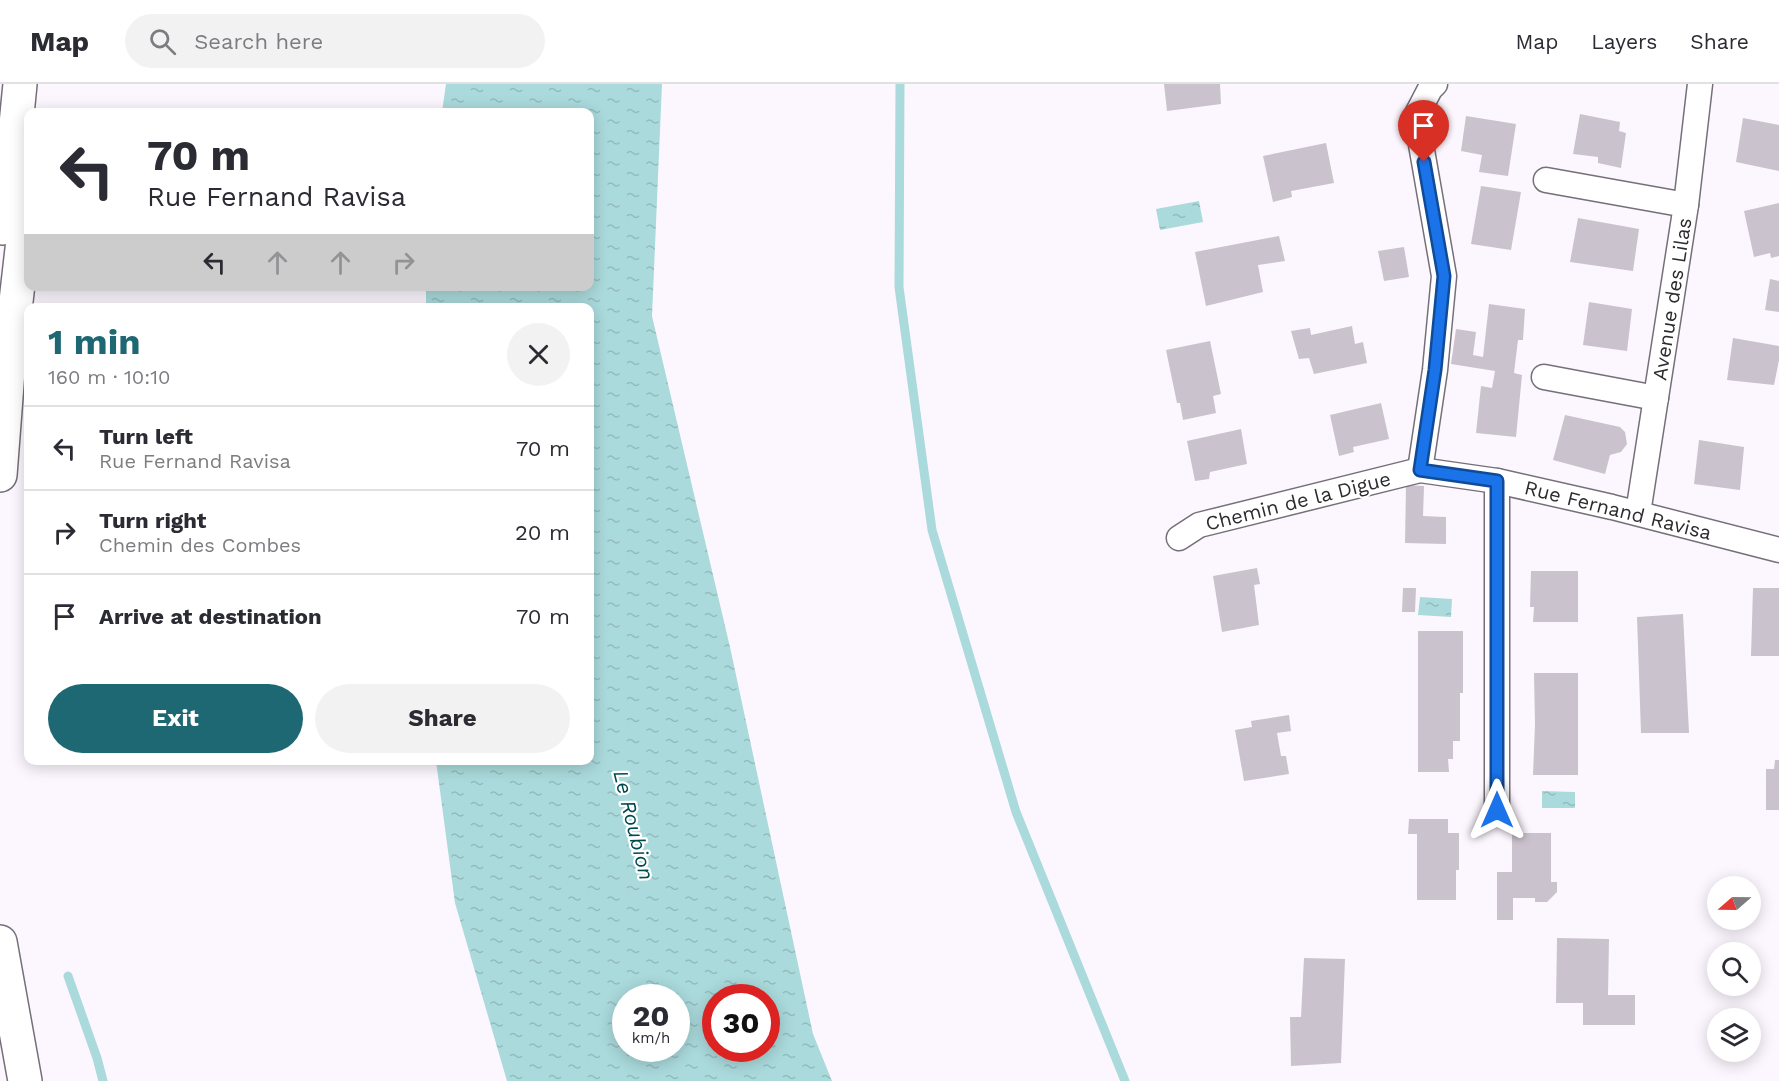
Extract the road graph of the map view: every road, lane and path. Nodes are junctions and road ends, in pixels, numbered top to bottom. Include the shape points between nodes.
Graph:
1 (20, 84) edge
2 (42, 84) edge
3 (1435, 84) edge
4 (1700, 84) edge
5 (39, 108) edge
6 (1546, 180) dead end
7 (1686, 205) junction
8 (24, 233) edge
9 (0, 247) edge
10 (1544, 377) dead end
11 (1656, 398) junction
12 (1420, 470) junction
13 (0, 474) edge
14 (1497, 481) junction
15 (1638, 513) junction
16 (1179, 538) dead end
17 (1779, 550) edge
18 (1497, 810) dead end
19 (0, 942) edge
20 (25, 1081) edge

1 - 9 main road
2 - 5 main road
3 - 12 street via 1416,116 1444,276
4 - 7 street, Avenue des Lilas
6 - 7 street
7 - 11 street, Avenue des Lilas
8 - 13 main road
10 - 11 street
11 - 15 street, Avenue des Lilas
12 - 14 street, Rue Fernand Ravisa
12 - 16 street, Chemin de la Digue via 1200,525
14 - 15 street, Rue Fernand Ravisa
14 - 18 street
15 - 17 street, Rue Fernand Ravisa
19 - 20 main road

